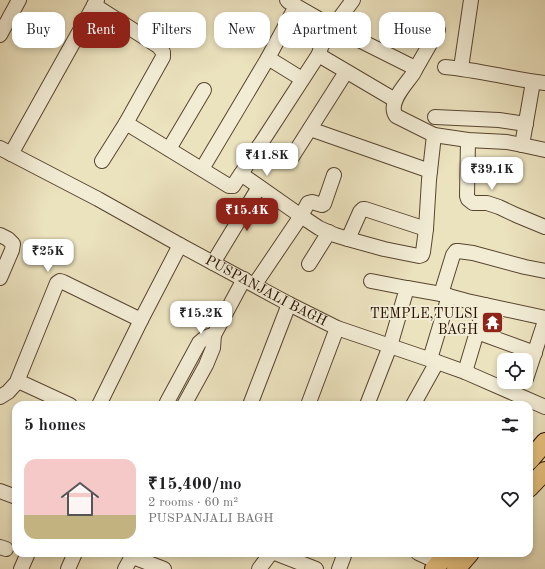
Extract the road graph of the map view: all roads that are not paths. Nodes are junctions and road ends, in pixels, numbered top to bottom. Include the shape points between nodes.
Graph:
1 (19, 0) edge
2 (353, 0) edge
3 (471, 0) edge
4 (95, 3) edge
5 (292, 3) edge
6 (307, 12) edge
7 (344, 12) edge
8 (0, 35) edge
9 (371, 46) edge
10 (321, 48) edge
11 (428, 48) edge
12 (319, 54) junction
13 (268, 58) junction
14 (445, 67) dead end
15 (461, 68) junction
16 (415, 70) junction
17 (346, 72) junction
18 (302, 79) junction
19 (539, 82) edge
20 (204, 90) dead end
21 (395, 100) junction
22 (435, 117) dead end
23 (126, 123) junction
24 (526, 124) junction
25 (310, 129) junction
26 (434, 135) junction
27 (468, 140) junction
28 (522, 145) junction
29 (259, 146) junction
30 (169, 149) junction
31 (3, 150) edge
32 (545, 150) edge
33 (102, 161) dead end
34 (202, 169) junction
35 (430, 171) junction
36 (241, 174) junction
37 (334, 175) dead end
38 (259, 187) junction
39 (301, 216) junction
40 (545, 227) edge
41 (426, 229) junction
42 (329, 232) junction
43 (0, 235) edge
44 (348, 239) junction
45 (180, 245) junction
46 (213, 263) junction
47 (310, 264) dead end
48 (545, 271) edge
49 (0, 278) edge
50 (371, 281) dead end
51 (249, 282) junction
52 (407, 288) junction
53 (445, 295) junction
54 (289, 304) junction
55 (485, 305) junction
56 (141, 320) junction
57 (545, 320) edge
58 (338, 328) junction
59 (477, 332) junction
60 (214, 335) junction
61 (390, 346) junction
62 (534, 353) junction
63 (533, 356) edge
64 (434, 361) junction
65 (465, 372) junction
66 (18, 381) junction
67 (523, 389) edge
68 (521, 396) junction
69 (0, 397) edge
70 (61, 401) edge
71 (101, 401) edge
72 (168, 401) edge
73 (186, 401) edge
74 (252, 401) edge
75 (310, 401) edge
76 (369, 401) edge
77 (415, 401) edge
78 (532, 401) edge
79 (533, 402) edge
80 (545, 407) edge
81 (545, 442) edge
82 (533, 456) edge
83 (545, 471) edge
84 (533, 484) edge
85 (26, 557) edge
86 (73, 557) edge
87 (268, 557) edge
88 (285, 557) edge
89 (344, 557) edge
90 (428, 557) edge
91 (460, 557) edge
92 (444, 563) edge
93 (21, 569) edge
94 (68, 569) edge
95 (125, 569) edge
96 (164, 569) edge
97 (259, 569) edge
98 (316, 569) edge
99 (339, 569) edge

1 - 8 street
2 - 7 street
3 - 15 street
4 - 23 street via 158,46 163,54
4 - 31 street
5 - 6 street
5 - 13 street
9 - 16 street
10 - 12 street
11 - 16 street
12 - 17 street
12 - 18 street
13 - 18 street
13 - 34 street
14 - 15 street
15 - 19 street
16 - 21 street
17 - 21 street
17 - 25 street
18 - 29 street
19 - 24 street
20 - 30 street
21 - 26 street via 396,116
22 - 24 street
23 - 30 street
23 - 33 street
24 - 28 street
25 - 29 street via 289,159
25 - 35 street
26 - 27 street
26 - 35 street
27 - 28 street
27 - 40 street via 468,199 473,203 487,203 499,207
28 - 32 street
29 - 36 street
30 - 34 street
31 - 45 street, PUSPANJALI BAGH
34 - 36 street via 231,186
35 - 41 street
36 - 38 street
37 - 39 street via 324,204 308,203
38 - 39 street
38 - 46 street
39 - 42 street
39 - 51 street
41 - 44 street via 365,208 360,212
41 - 44 street via 423,252 419,256
42 - 44 street
42 - 47 street
43 - 49 street via 12,244
45 - 46 street, PUSPANJALI BAGH
45 - 56 street
46 - 51 street, PUSPANJALI BAGH
48 - 53 street via 456,251 452,255
50 - 52 street
51 - 54 street, PUSPANJALI BAGH
51 - 60 street
52 - 53 street
52 - 61 street
53 - 55 street
53 - 64 street
54 - 58 street, PUSPANJALI BAGH
54 - 74 street
55 - 57 street
55 - 59 street
56 - 66 street via 60,281
56 - 71 street
57 - 62 street
58 - 61 street, PUSPANJALI BAGH
58 - 75 street
59 - 62 street
59 - 65 street
60 - 72 street via 204,338 199,343
60 - 73 street via 213,348 206,365
61 - 64 street, PUSPANJALI BAGH
61 - 76 street
62 - 63 street
64 - 65 street, PUSPANJALI BAGH
64 - 77 street
65 - 68 street, PUSPANJALI BAGH
66 - 69 street
66 - 70 street
67 - 68 street
68 - 78 street, PUSPANJALI BAGH
79 - 80 street, PUSPANJALI BAGH
81 - 82 main road
83 - 84 main road
85 - 93 street
86 - 94 street
87 - 97 street
88 - 98 street
89 - 99 street
90 - 92 street
91 - 92 main road
95 - 96 street via 133,557

